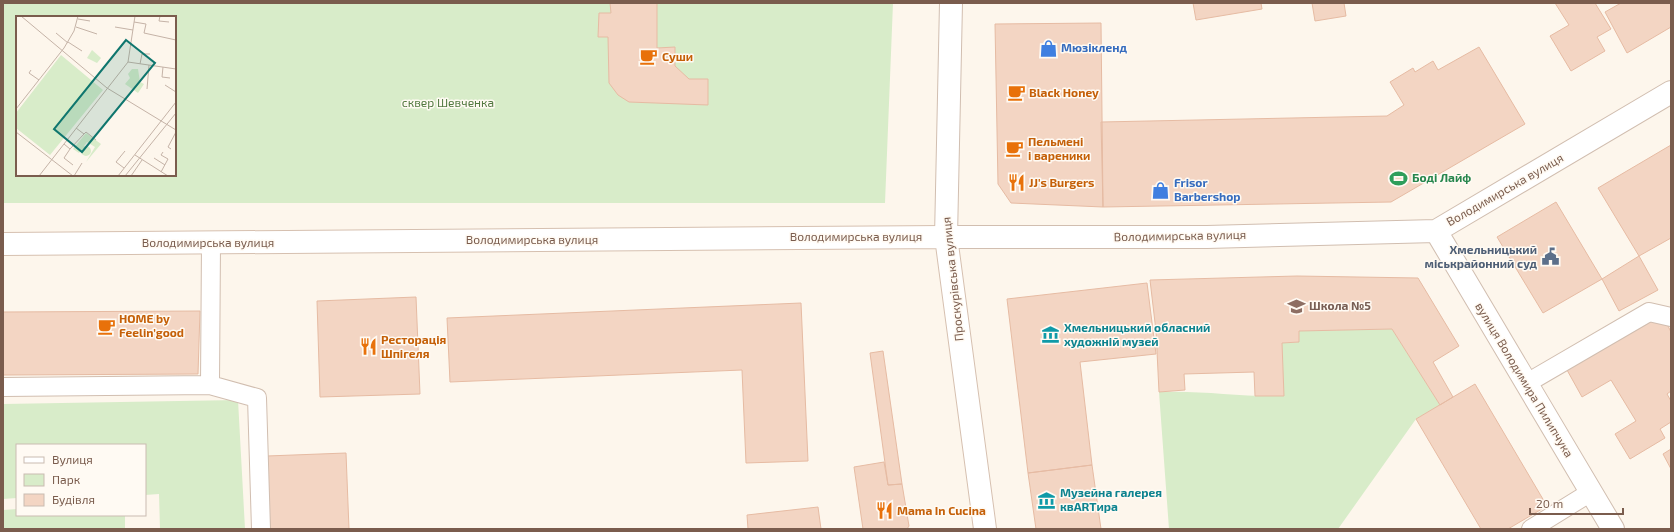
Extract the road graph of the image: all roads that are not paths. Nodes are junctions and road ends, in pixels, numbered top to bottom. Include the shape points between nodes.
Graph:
1 (951, 3) edge
2 (1671, 92) edge
3 (1436, 231) junction
4 (946, 236) junction
5 (211, 243) junction
6 (3, 244) edge
7 (1671, 317) edge
8 (1527, 383) junction
9 (210, 385) junction
10 (3, 387) edge
11 (1591, 492) junction
12 (261, 529) edge
13 (985, 529) edge
14 (1531, 529) edge
15 (1613, 529) edge

1 - 4 street, Проскурівська вулиця
2 - 3 street, Володимирська вулиця
3 - 4 street, Володимирська вулиця via 1207,237
3 - 8 street, вулиця Володимира Пилипчука
4 - 5 street, Володимирська вулиця
4 - 13 street, Проскурівська вулиця
5 - 6 street, Володимирська вулиця
5 - 9 lane
7 - 8 lane via 1649,312
8 - 11 street, вулиця Володимира Пилипчука
9 - 10 lane
9 - 12 lane via 257,398
11 - 14 lane
11 - 15 street, вулиця Володимира Пилипчука

